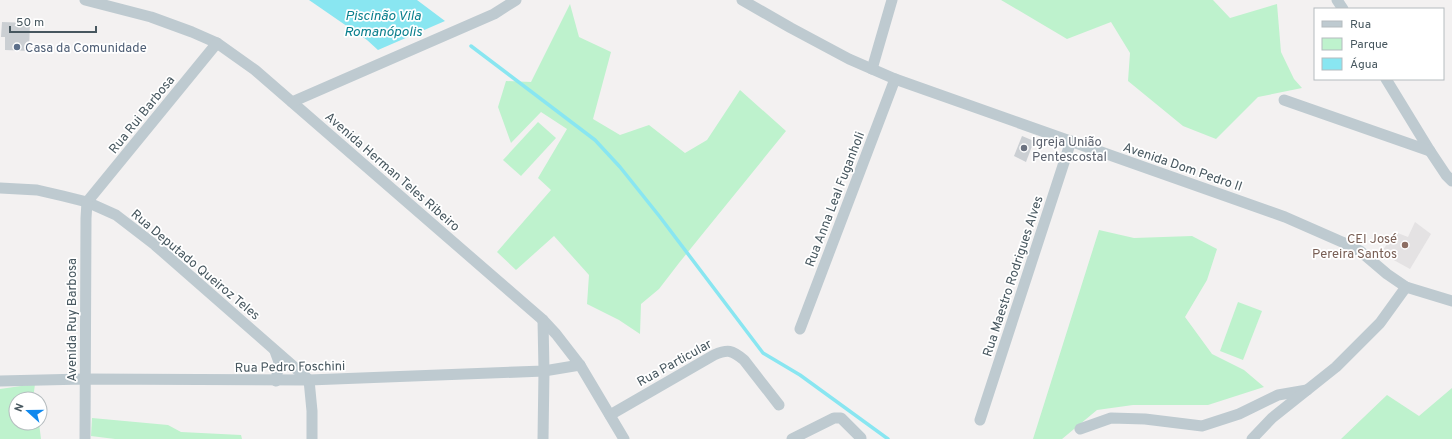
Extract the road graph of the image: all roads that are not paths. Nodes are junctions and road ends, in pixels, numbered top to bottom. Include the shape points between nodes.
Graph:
1 (85, 0) edge
2 (516, 0) edge
3 (742, 0) edge
4 (892, 0) edge
5 (217, 43) junction
6 (872, 69) junction
7 (895, 79) junction
8 (1387, 80) edge
9 (1284, 100) dead end
10 (292, 102) junction
11 (1071, 141) junction
12 (1430, 151) junction
13 (1452, 180) edge
14 (0, 188) edge
15 (87, 202) junction
16 (1406, 287) junction
17 (1452, 301) edge
18 (543, 320) junction
19 (800, 329) dead end
20 (275, 351) junction
21 (580, 365) junction
22 (544, 371) junction
23 (84, 380) junction
24 (309, 380) junction
25 (0, 381) edge
26 (276, 381) junction
27 (1307, 390) junction
28 (779, 405) dead end
29 (610, 415) junction
30 (980, 420) dead end
31 (1080, 429) dead end
32 (861, 438) dead end
33 (85, 439) edge
34 (312, 439) edge
35 (543, 439) edge
36 (624, 439) edge
37 (792, 439) edge
38 (1252, 439) edge

1 - 5 street, Avenida Herman Teles Ribeiro via 151,17
2 - 10 street via 494,14
3 - 6 street, Avenida Dom Pedro II via 790,28
4 - 6 street
5 - 10 street, Avenida Herman Teles Ribeiro via 255,70
5 - 15 street, Rua Rui Barbosa
6 - 7 street, Avenida Dom Pedro II
7 - 11 street, Avenida Dom Pedro II
7 - 19 street, Rua Anna Leal Fuganholi
8 - 12 street
9 - 12 street
10 - 18 street, Avenida Herman Teles Ribeiro
11 - 16 street, Avenida Dom Pedro II via 1285,216 1360,251
11 - 30 street, Rua Maestro Rodrigues Alves
12 - 13 street
14 - 15 street, Rua Deputado Queiroz Teles via 37,190
15 - 20 street, Rua Deputado Queiroz Teles via 116,215 155,244
15 - 23 street, Avenida Ruy Barbosa
16 - 17 street, Avenida Dom Pedro II
16 - 27 street via 1380,323 1336,367
18 - 21 street, Avenida Herman Teles Ribeiro
18 - 22 street
20 - 24 street, Rua Deputado Queiroz Teles
20 - 26 street via 279,362
21 - 22 street, Rua Pedro Foschini
21 - 29 street, Avenida Herman Teles Ribeiro
22 - 24 street, Rua Pedro Foschini
22 - 35 street
23 - 25 street, Rua Pedro Foschini
23 - 26 street, Rua Pedro Foschini
23 - 33 street, Avenida Ruy Barbosa
24 - 26 street, Rua Pedro Foschini
24 - 34 street
27 - 31 street via 1278,395 1239,414 1202,426 1111,418
27 - 38 street via 1272,418
28 - 29 street, Rua Particular via 744,360 737,354 725,350
29 - 36 street, Avenida Herman Teles Ribeiro
32 - 37 street via 841,418 834,418

